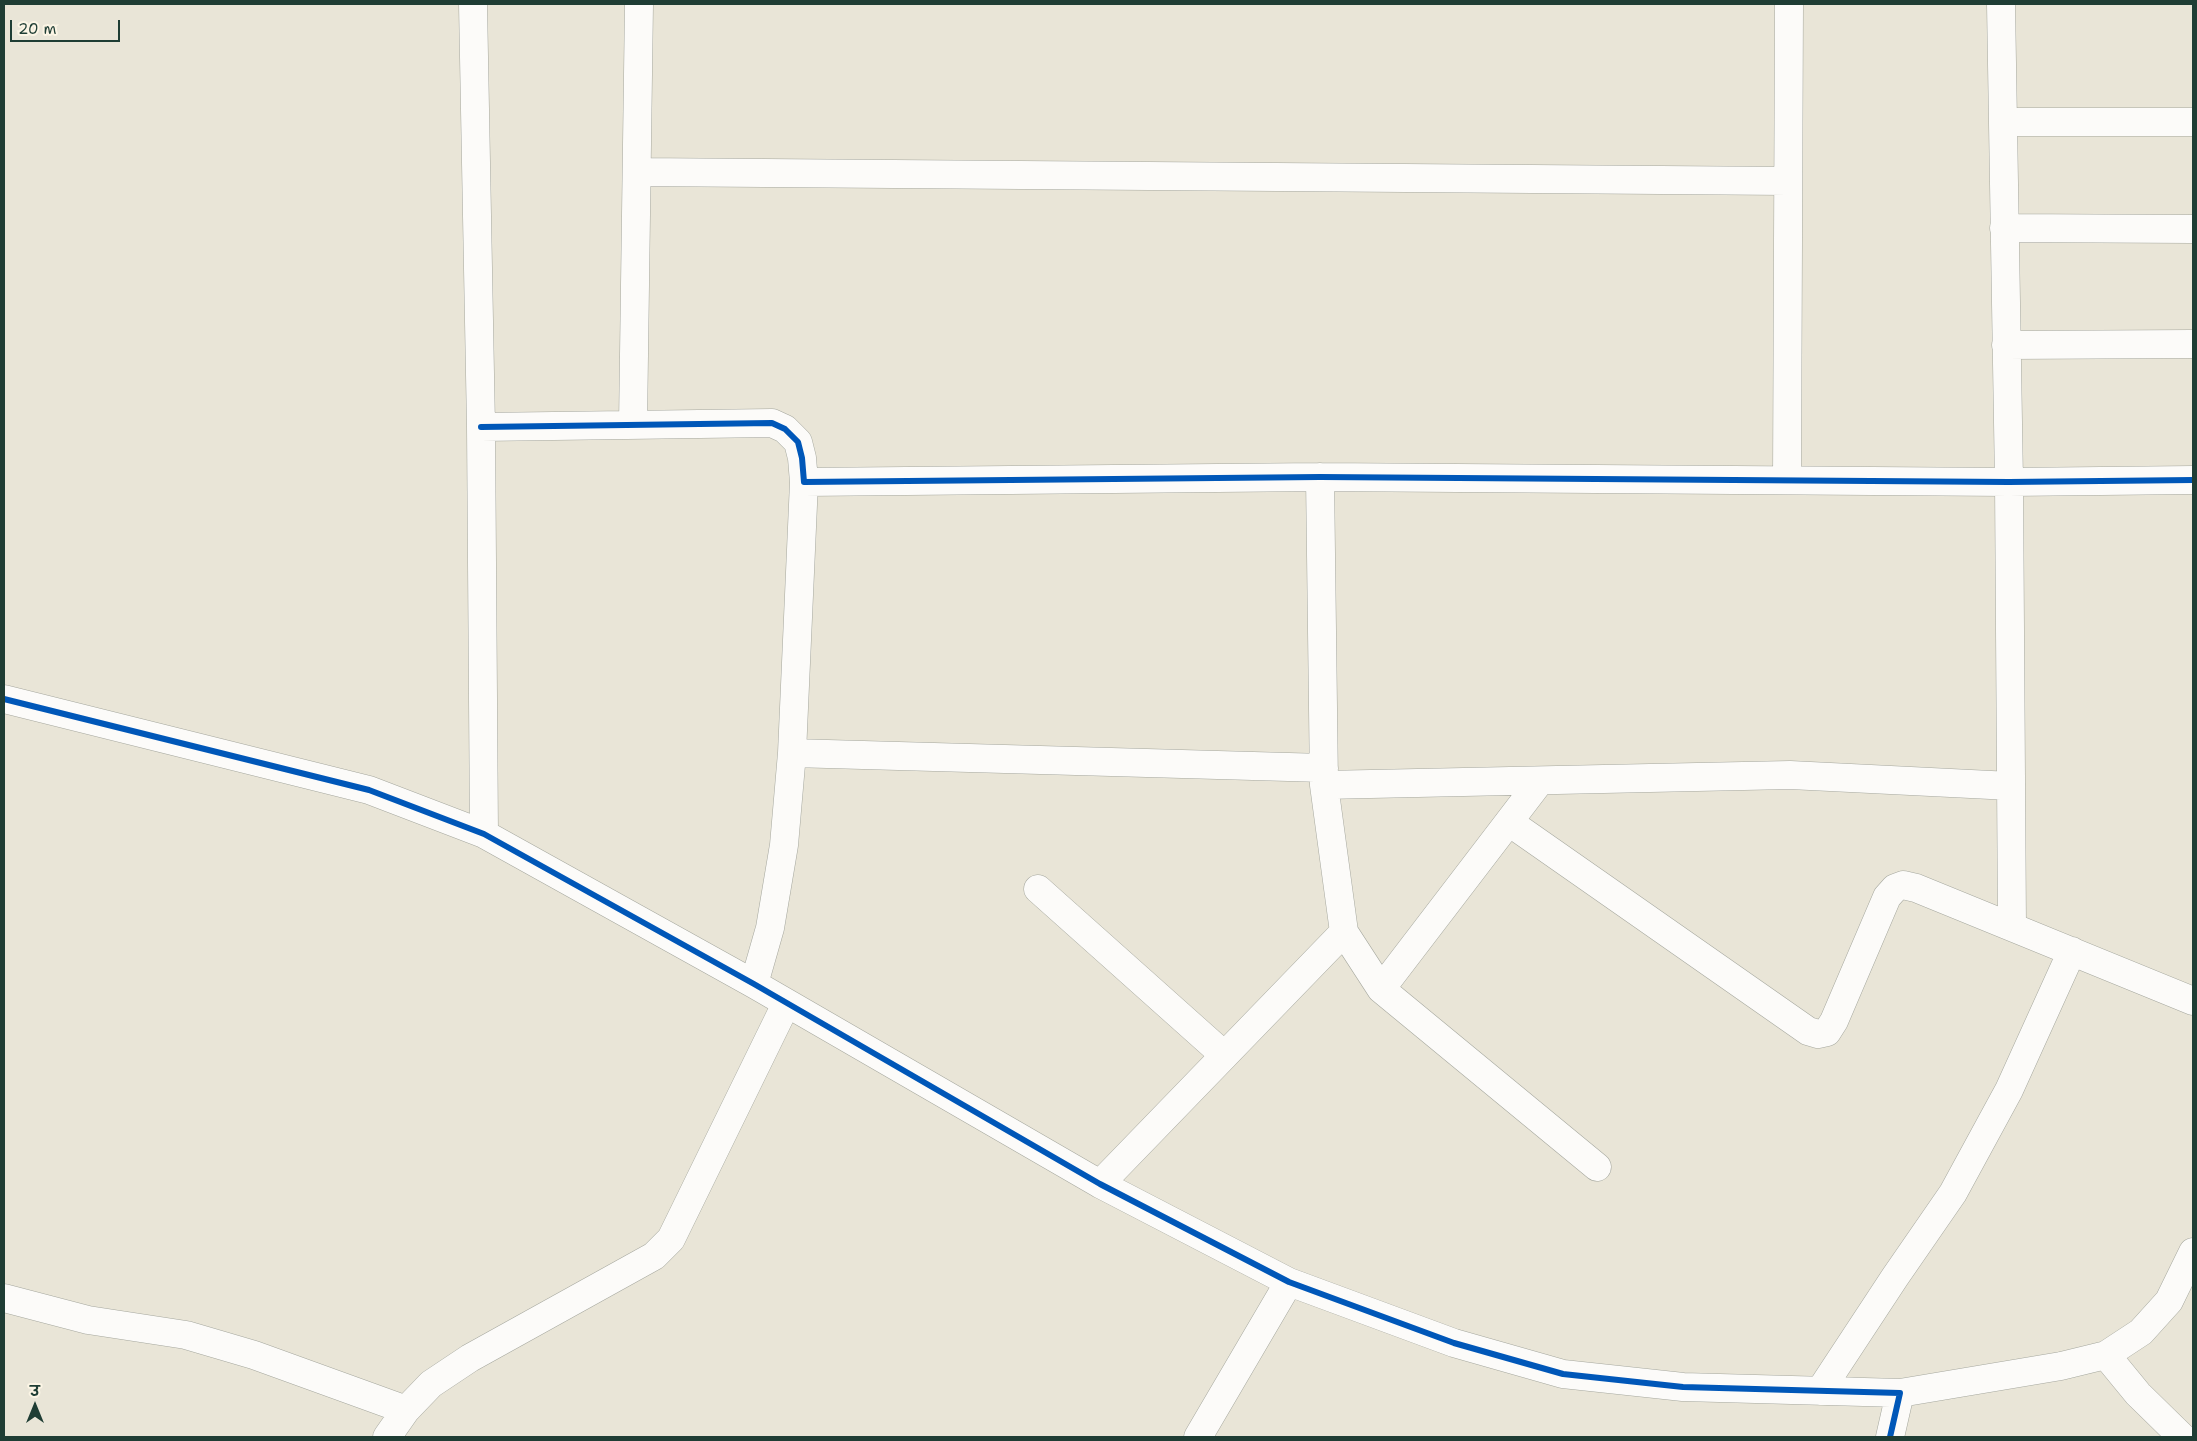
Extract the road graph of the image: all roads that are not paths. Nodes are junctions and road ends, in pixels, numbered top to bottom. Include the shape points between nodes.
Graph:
1 (473, 4) edge
2 (639, 4) edge
3 (1789, 4) edge
4 (2001, 4) edge
5 (2003, 122) junction
6 (2193, 122) edge
7 (637, 172) junction
8 (1788, 182) junction
9 (2004, 228) junction
10 (2193, 229) edge
11 (2193, 344) edge
12 (2006, 345) junction
13 (633, 425) junction
14 (481, 427) junction
15 (1320, 477) junction
16 (1786, 480) junction
17 (2193, 480) edge
18 (804, 482) junction
19 (2009, 482) junction
20 (4, 700) edge
21 (792, 753) junction
22 (1324, 776) junction
23 (1540, 781) junction
24 (2011, 786) junction
25 (1509, 822) junction
26 (484, 834) junction
27 (1038, 889) dead end
28 (2012, 927) junction
29 (1344, 932) junction
30 (2072, 951) junction
31 (754, 984) junction
32 (1381, 989) junction
33 (2193, 1001) edge
34 (786, 1004) junction
35 (1224, 1056) junction
36 (1597, 1167) dead end
37 (1100, 1184) junction
38 (2193, 1252) edge
39 (1289, 1282) junction
40 (4, 1298) edge
41 (2106, 1355) junction
42 (1820, 1391) junction
43 (1900, 1393) junction
44 (406, 1410) junction
45 (387, 1437) edge
46 (1198, 1437) edge
47 (1890, 1437) edge
48 (2182, 1437) edge

1 - 14 street
2 - 7 street
3 - 8 street
4 - 5 street
5 - 6 street
5 - 9 street
7 - 8 street
7 - 13 street
8 - 16 street
9 - 10 street
9 - 12 street
11 - 12 street
12 - 19 street
13 - 14 street
13 - 18 street via 772,423 785,429 798,442
14 - 26 street
15 - 16 street
15 - 18 street
15 - 22 street
16 - 19 street
17 - 19 street
18 - 21 street
19 - 24 street
20 - 26 street via 369,790
21 - 22 street
21 - 31 street via 784,845 770,928
22 - 23 street
22 - 29 street
23 - 24 street via 1790,775
23 - 25 street
24 - 28 street
25 - 28 street via 1818,1034 1827,1032 1834,1021 1887,897 1895,888 1903,885 1916,888
25 - 32 street
26 - 31 street
27 - 35 street
28 - 30 street
29 - 32 street
29 - 35 street
30 - 33 street
30 - 42 street via 2009,1090 1953,1193
31 - 34 street
32 - 36 street
34 - 37 street
34 - 44 street via 670,1239 654,1256 470,1358 431,1384
35 - 37 street
37 - 39 street
38 - 41 street via 2169,1301 2141,1332
39 - 42 street via 1454,1343 1563,1374 1683,1387
39 - 46 street
40 - 44 street via 88,1320 186,1335 254,1355
41 - 43 street
41 - 48 street via 2138,1394
42 - 43 street
43 - 47 street
44 - 45 street

